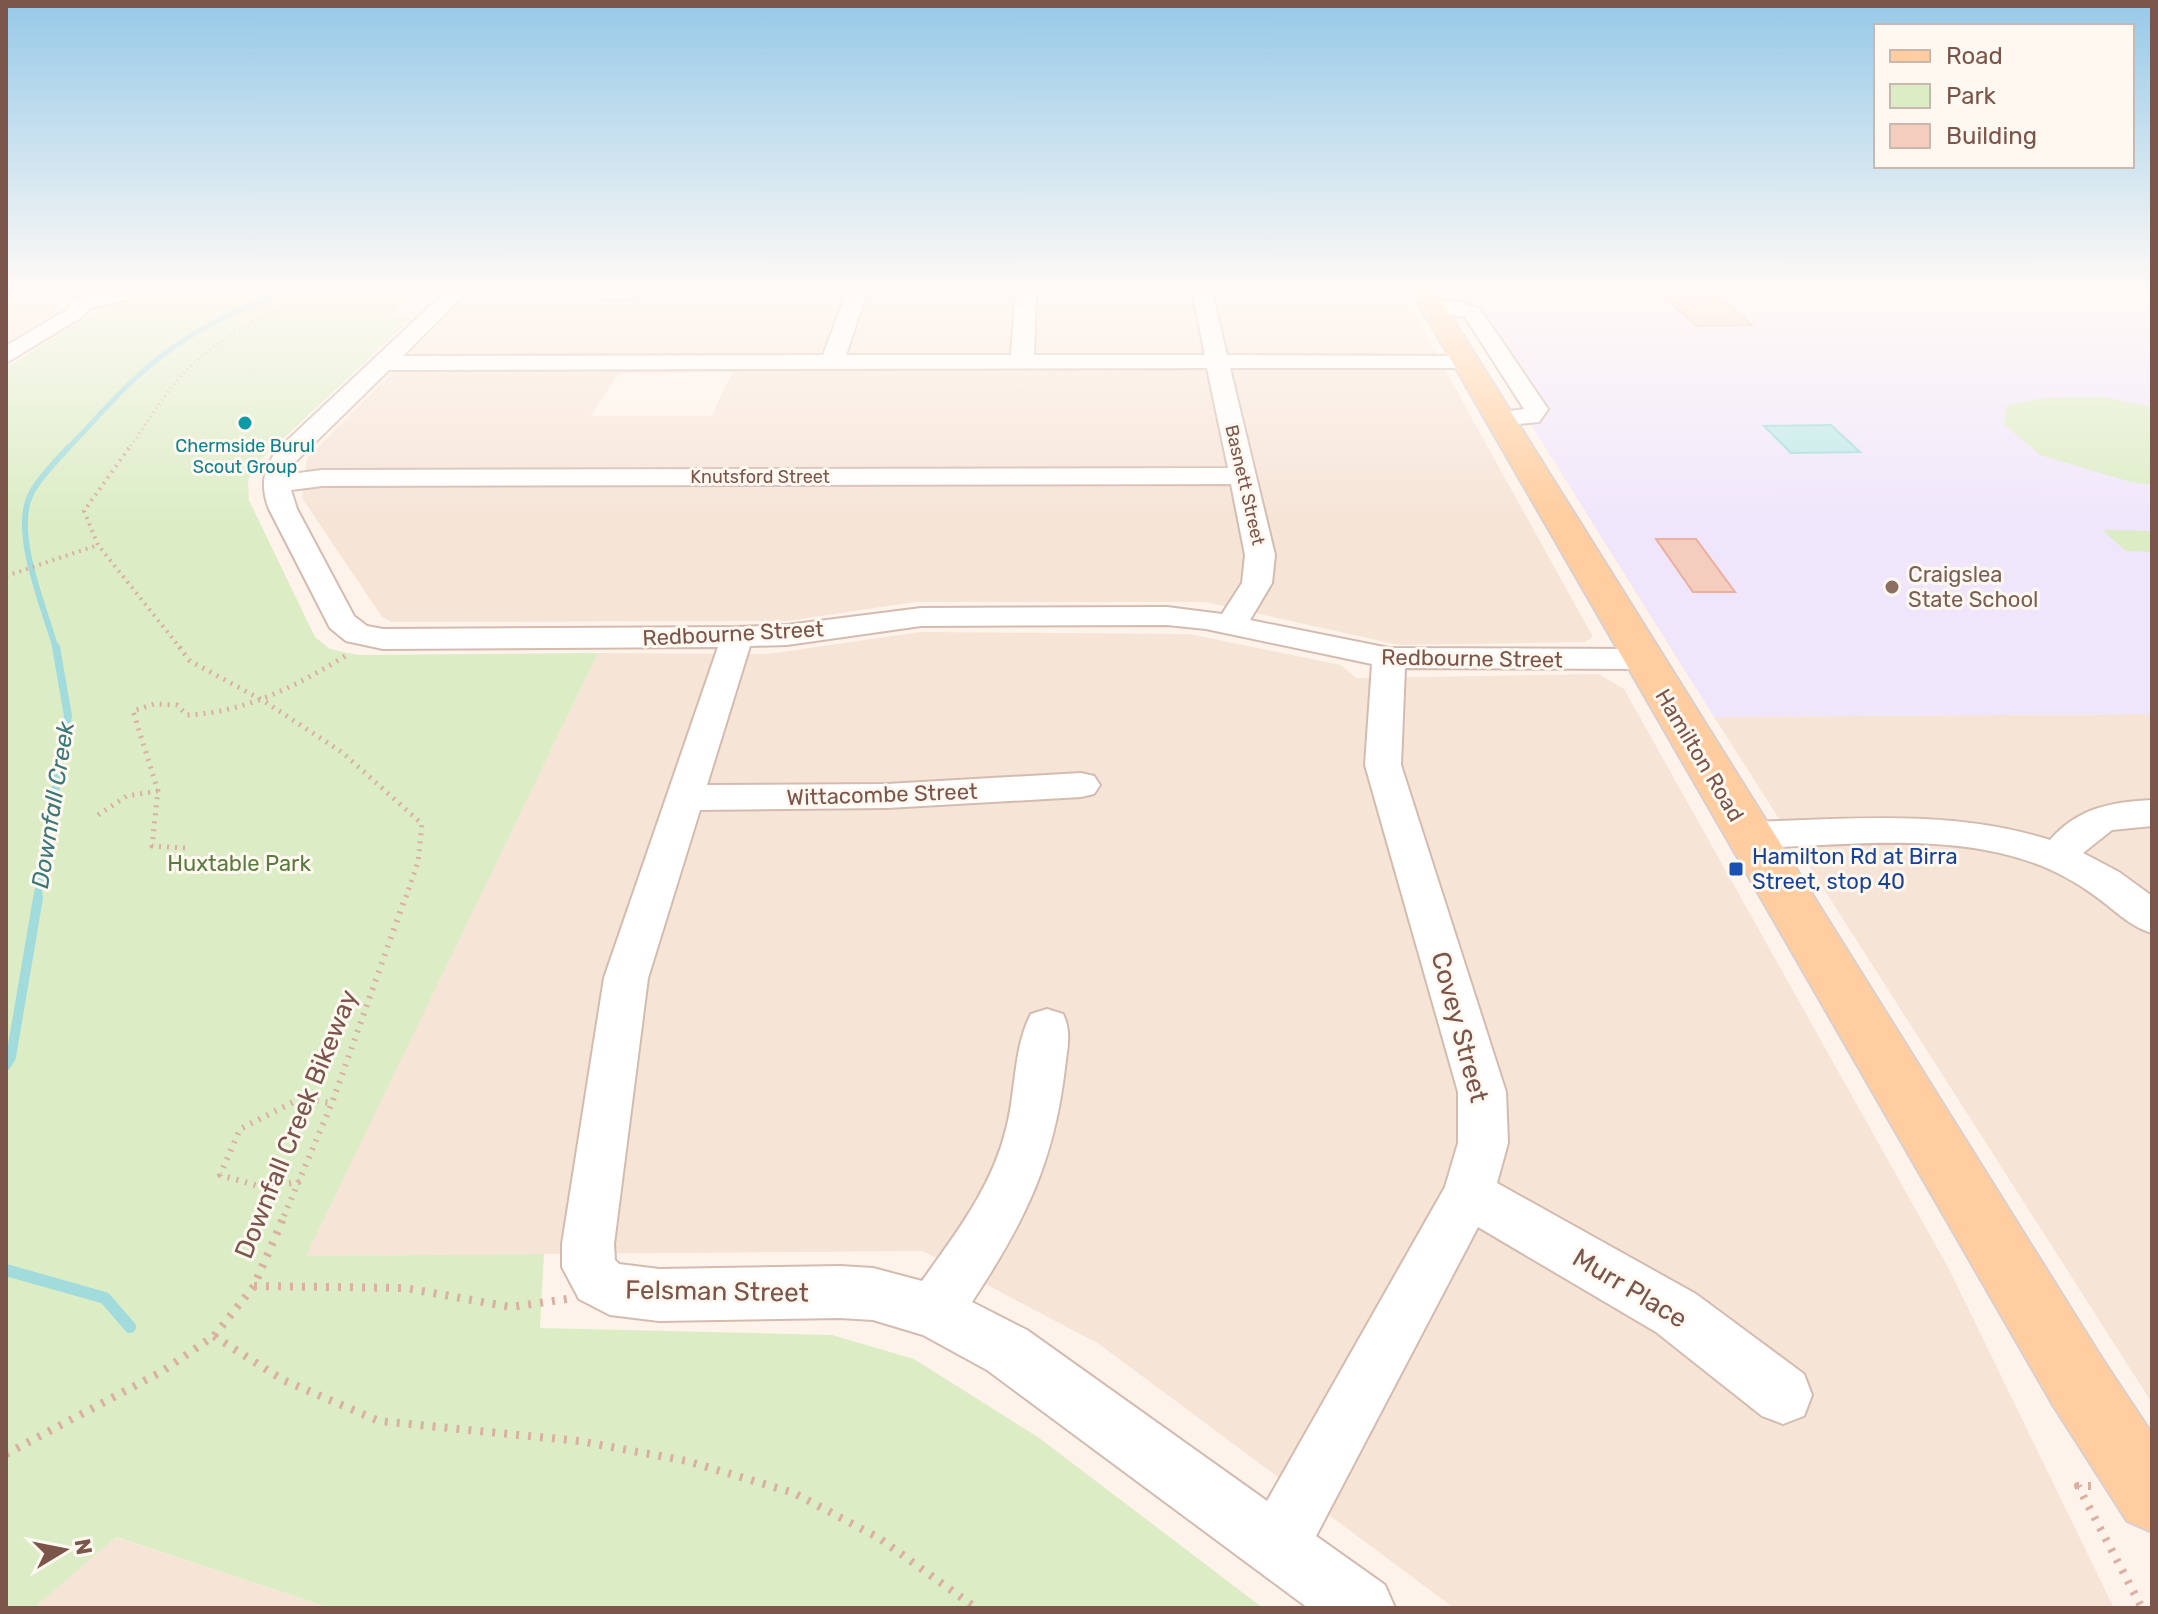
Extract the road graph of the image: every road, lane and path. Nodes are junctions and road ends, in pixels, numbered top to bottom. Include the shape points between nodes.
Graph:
1 (191, 367) edge
2 (378, 367) edge
3 (1218, 367) edge
4 (1468, 367) edge
5 (1509, 367) edge
6 (1498, 419) junction
7 (1243, 476) junction
8 (277, 484) junction
9 (98, 545) junction
10 (9, 574) edge
11 (1231, 625) junction
12 (370, 637) junction
13 (737, 637) junction
14 (1389, 658) junction
15 (1642, 659) junction
16 (264, 701) junction
17 (1081, 785) dead end
18 (158, 791) junction
19 (684, 798) junction
20 (2152, 813) edge
21 (98, 815) dead end
22 (1749, 835) junction
23 (185, 848) dead end
24 (2059, 856) junction
25 (2152, 918) edge
26 (1047, 1027) dead end
27 (332, 1103) junction
28 (300, 1182) junction
29 (1468, 1194) junction
30 (598, 1281) junction
31 (254, 1286) junction
32 (934, 1311) junction
33 (214, 1336) junction
34 (2077, 1381) junction
35 (1783, 1395) dead end
36 (6, 1454) edge
37 (2078, 1486) dead end
38 (2152, 1496) edge
39 (2152, 1525) edge
40 (1277, 1546) junction
41 (976, 1608) edge
42 (1362, 1608) edge
43 (2142, 1608) edge

1 - 9 path, Downfall Creek Bikeway via 84,511
2 - 8 street via 281,462
3 - 7 street, Basnett Street
4 - 6 main road, Hamilton Road
5 - 6 street via 1536,409 1530,417
6 - 15 main road, Hamilton Road
7 - 8 street, Knutsford Street via 322,478
7 - 11 street, Basnett Street via 1261,566 1257,583
8 - 12 street via 283,509 341,621
9 - 10 path
9 - 16 path, Downfall Creek Bikeway via 190,661
11 - 13 street, Redbourne Street via 1167,616 921,617
11 - 14 street, Redbourne Street
12 - 13 street, Redbourne Street
12 - 16 path
13 - 19 street, Felsman Street
14 - 15 street, Redbourne Street
14 - 29 street, Covey Street via 1383,765 1482,1092 1483,1143
15 - 22 main road, Hamilton Road
16 - 18 path via 211,715 187,715 177,705 154,704 133,711
16 - 27 path, Downfall Creek Bikeway via 343,753 422,824 418,862
17 - 19 street, Wittacombe Street via 887,796
18 - 21 path via 127,796
18 - 23 path via 152,846
19 - 30 street, Felsman Street via 626,978 588,1244 589,1267
20 - 24 street via 2096,819
22 - 24 street via 1962,832
22 - 34 main road, Hamilton Road
24 - 25 street via 2104,879
26 - 32 street via 1033,1119 1012,1185
27 - 28 path, Downfall Creek Bikeway
27 - 28 path via 299,1099 240,1129 220,1175 262,1187
28 - 31 path, Downfall Creek Bikeway
29 - 35 street, Murr Place via 1676,1313
29 - 40 street, Covey Street
30 - 31 path via 572,1298 511,1307 405,1288
30 - 32 street, Felsman Street via 610,1289 659,1295 873,1294
31 - 33 path, Downfall Creek Bikeway
32 - 40 street, Felsman Street via 1007,1350
33 - 36 path, Downfall Creek Bikeway via 161,1372
33 - 41 path via 283,1380 379,1421 579,1441 687,1461 794,1493 879,1538
34 - 38 main road, Hamilton Road
34 - 39 main road, Hamilton Road
37 - 43 path
40 - 42 street, Felsman Street

